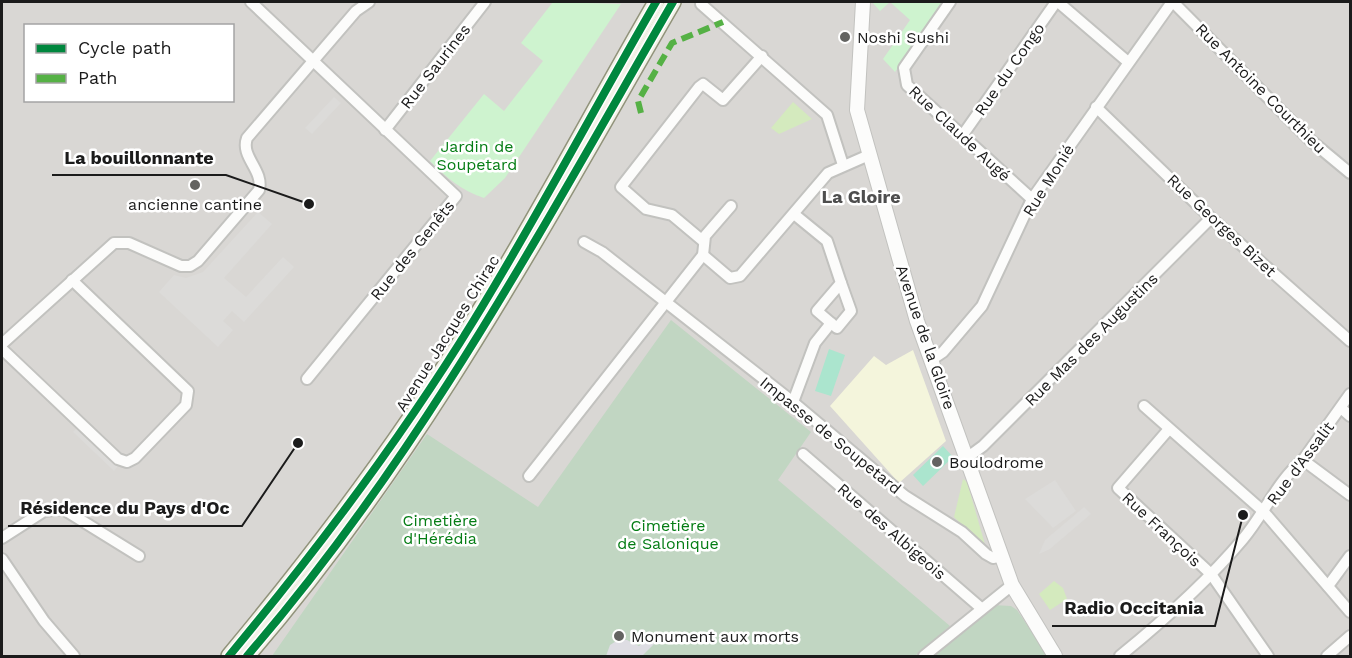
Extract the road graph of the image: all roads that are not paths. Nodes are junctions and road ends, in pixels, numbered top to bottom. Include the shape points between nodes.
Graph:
1 (251, 2) edge
2 (369, 2) edge
3 (485, 2) edge
4 (656, 2) edge
5 (673, 2) edge
6 (863, 2) edge
7 (950, 2) edge
8 (1057, 2) edge
9 (1173, 2) edge
10 (701, 4) dead end
11 (762, 56) junction
12 (314, 61) junction
13 (1128, 62) junction
14 (1096, 108) junction
15 (385, 130) junction
16 (962, 136) junction
17 (869, 155) junction
18 (843, 165) junction
19 (1350, 173) edge
20 (1032, 199) junction
21 (731, 206) dead end
22 (794, 214) junction
23 (1211, 218) junction
24 (703, 241) junction
25 (584, 242) dead end
26 (703, 255) junction
27 (72, 280) junction
28 (841, 283) junction
29 (665, 301) junction
30 (831, 323) junction
31 (1350, 341) edge
32 (2, 344) edge
33 (2, 349) edge
34 (931, 360) junction
35 (307, 379) dead end
36 (1350, 394) edge
37 (793, 402) junction
38 (1144, 406) dead end
39 (1341, 408) junction
40 (1350, 416) edge
41 (1169, 429) junction
42 (803, 454) dead end
43 (968, 457) junction
44 (1304, 459) junction
45 (529, 476) dead end
46 (1350, 495) edge
47 (1264, 512) junction
48 (2, 538) edge
49 (1002, 555) junction
50 (139, 556) dead end
51 (1350, 556) edge
52 (2, 559) edge
53 (1211, 574) junction
54 (1012, 585) junction
55 (1328, 586) junction
56 (981, 608) junction
57 (1350, 612) edge
58 (1350, 636) edge
59 (74, 657) edge
60 (229, 657) edge
61 (247, 657) edge
62 (924, 657) edge
63 (1055, 657) edge
64 (1120, 657) edge
65 (1268, 657) edge
66 (1328, 657) edge

1 - 12 street
2 - 12 street via 356,11
3 - 15 street, Rue Saurines
4 - 60 main road, Avenue Jacques Chirac via 439,375 334,525
5 - 61 main road, Avenue Jacques Chirac via 515,277 429,415 334,550
6 - 17 street, Avenue de la Gloire via 856,102
7 - 16 street, Rue Claude Augé via 904,68 903,76 907,85
8 - 13 street
8 - 16 street, Rue du Congo
9 - 13 street, Rue Monié
9 - 19 street, Rue Antoine Courthieu via 1309,139
10 - 11 street
11 - 18 street via 827,115
11 - 24 street via 723,100 704,84 621,187 646,209 672,215
12 - 15 street
12 - 27 street via 247,138 245,147 259,175 259,190 198,261 190,266 177,265 119,242
13 - 14 street, Rue Monié
14 - 20 street, Rue Monié
14 - 23 street, Rue Georges Bizet
15 - 35 street, Rue des Genêts via 456,196
16 - 20 street, Rue Claude Augé
17 - 18 street
17 - 34 street, Avenue de la Gloire
18 - 22 street via 823,178
20 - 34 street, Rue Monié via 982,306 943,352
21 - 24 street
22 - 26 street via 735,279
22 - 28 street via 827,241
23 - 31 street, Rue Georges Bizet
23 - 43 street, Rue Mas des Augustins
24 - 26 street
25 - 29 street, Impasse de Soupetard
26 - 29 street
27 - 32 street
27 - 33 street via 188,391 186,405 135,458 127,462 118,459
28 - 30 street via 817,311
28 - 30 street via 851,311 837,328
29 - 37 street, Impasse de Soupetard
29 - 45 street
30 - 37 street via 815,344
34 - 43 street, Avenue de la Gloire
36 - 39 street, Rue d'Assalit
37 - 49 street, Impasse de Soupetard via 905,496 962,532 986,554 993,558
38 - 41 street
39 - 40 street
39 - 44 street, Rue d'Assalit
41 - 47 street
41 - 53 street, Rue François via 1118,488
42 - 56 street, Rue des Albigeois
43 - 49 street, Avenue de la Gloire
44 - 46 street
44 - 47 street, Rue d'Assalit via 1294,467
47 - 53 street, Rue d'Assalit
47 - 55 street
48 - 50 street via 44,511 63,509
49 - 54 street, Avenue de la Gloire
51 - 55 street
52 - 59 street
53 - 64 street, Rue d'Assalit
53 - 65 street
54 - 56 street
54 - 63 street, Avenue de la Gloire
55 - 57 street
56 - 62 street
58 - 66 street

